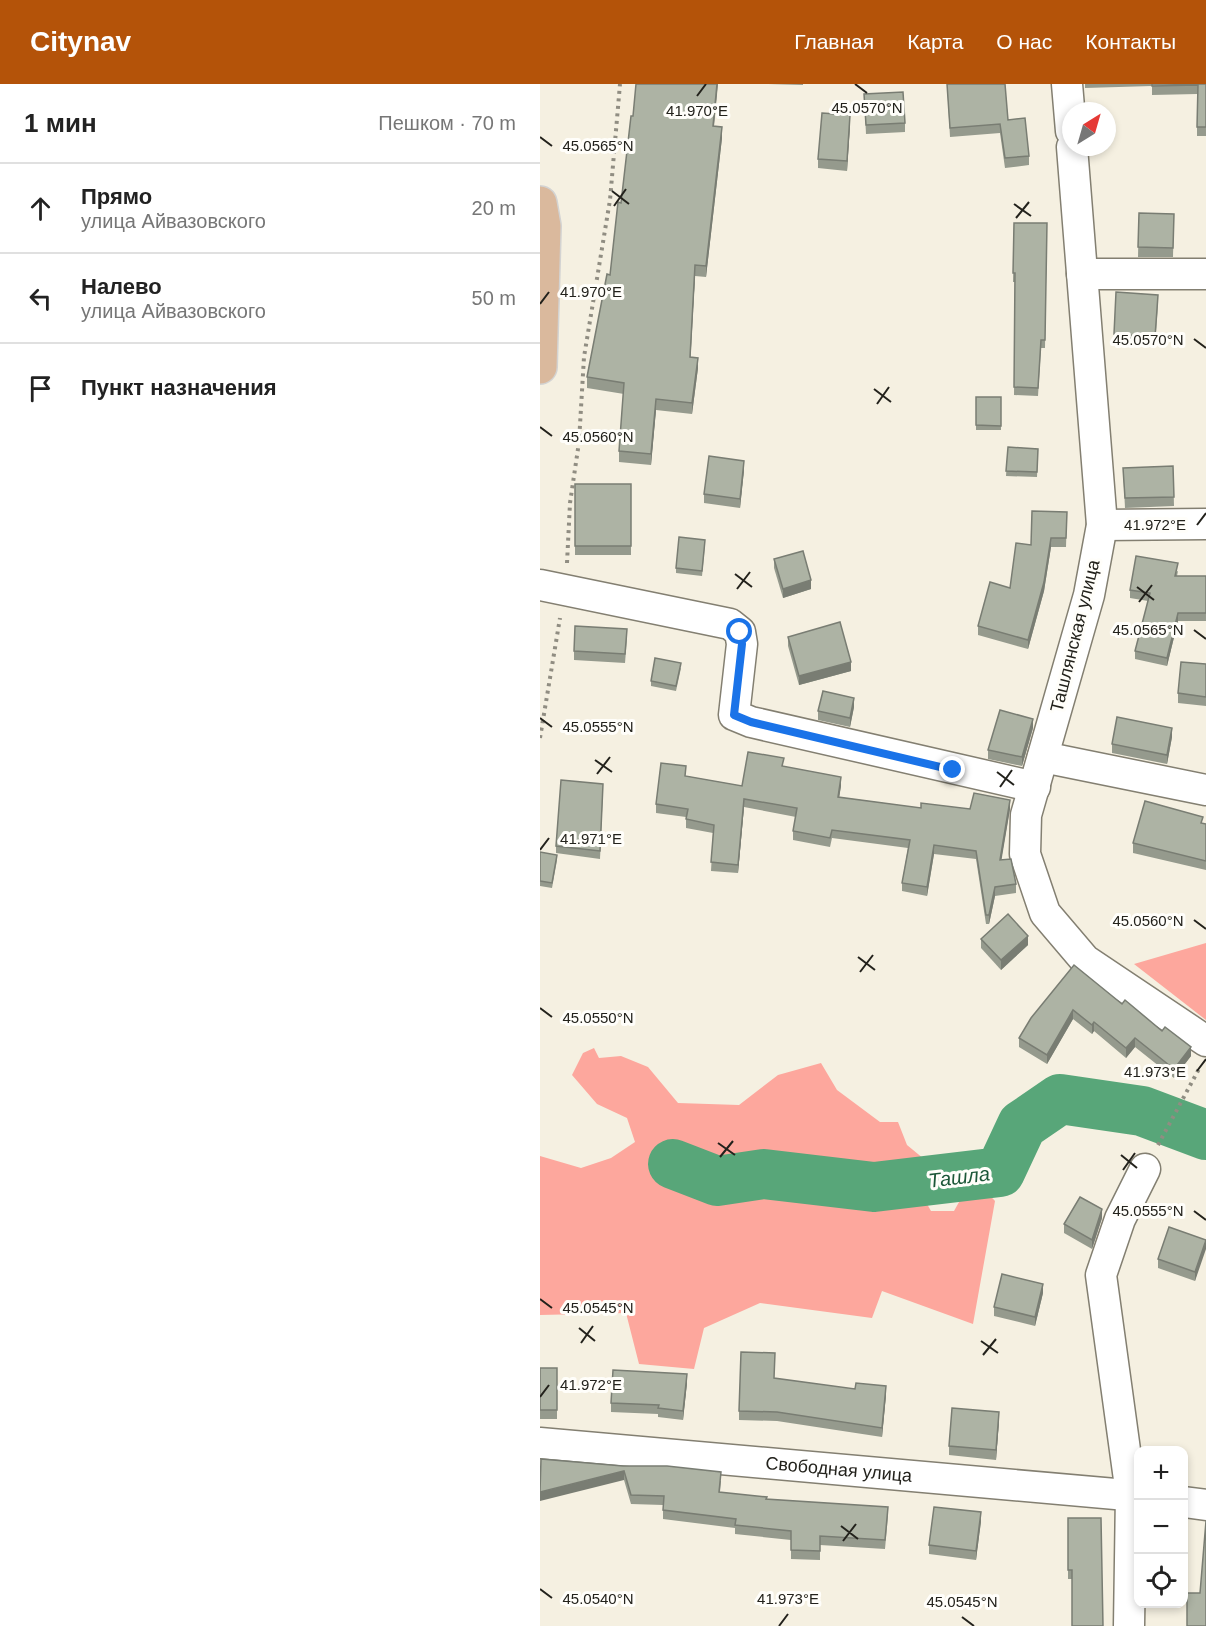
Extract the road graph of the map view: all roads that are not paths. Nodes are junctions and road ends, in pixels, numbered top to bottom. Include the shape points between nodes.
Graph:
1 (1067, 84) edge
2 (1069, 102) edge
3 (1073, 156) edge
4 (540, 202) edge
5 (1082, 274) junction
6 (1206, 274) edge
7 (540, 367) edge
8 (1206, 524) edge
9 (1102, 525) junction
10 (552, 587) edge
11 (1043, 757) junction
12 (1035, 787) junction
13 (1206, 790) edge
14 (1203, 1054) edge
15 (1145, 1169) road end
16 (540, 1443) edge
17 (1134, 1489) edge
18 (1134, 1495) edge
19 (1135, 1500) edge
20 (1188, 1503) edge
21 (1206, 1505) edge
22 (1129, 1626) edge

1 - 2 street
3 - 5 street, Ташлянская улица
4 - 7 main road via 544,226
5 - 6 street
5 - 9 street, Ташлянская улица
8 - 9 street
9 - 11 street, Ташлянская улица via 1089,595
10 - 12 street via 730,624 740,632 742,644 734,715 774,728
11 - 12 street, Ташлянская улица
11 - 13 street
12 - 14 street, Ташлянская улица via 1026,815 1025,854 1046,913 1085,960
15 - 17 street via 1120,1219 1101,1275
16 - 18 street, Свободная улица
19 - 22 street
20 - 21 street

